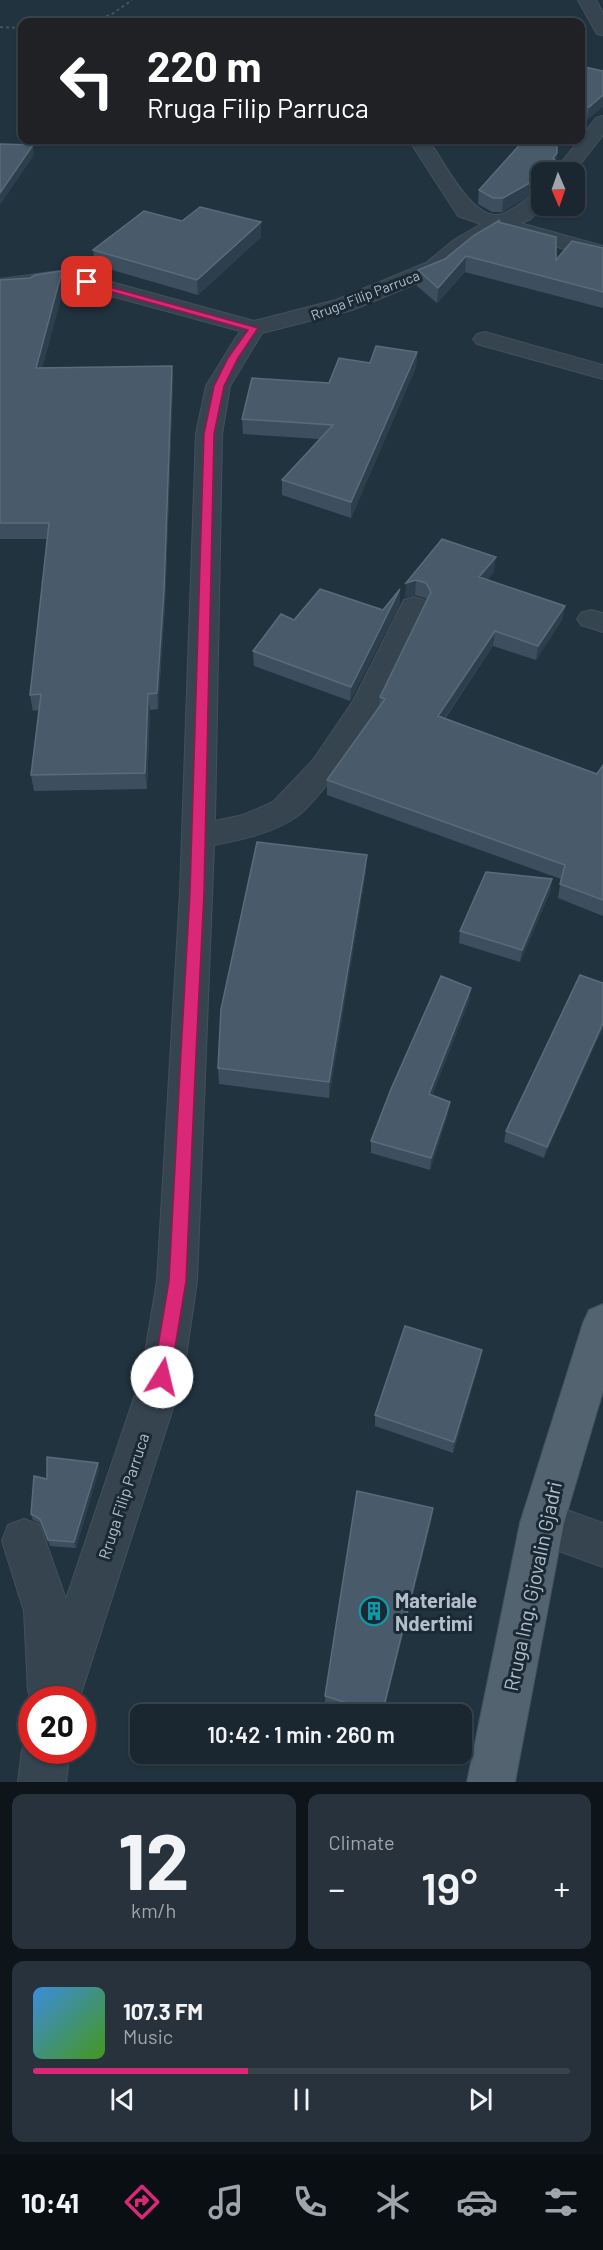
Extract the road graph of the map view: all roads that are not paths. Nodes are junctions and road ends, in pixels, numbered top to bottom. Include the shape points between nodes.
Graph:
1 (587, 0) edge
2 (603, 30) edge
3 (603, 122) edge
4 (422, 144) edge
5 (572, 162) edge
6 (531, 206) edge
7 (498, 223) junction
8 (603, 252) edge
9 (0, 286) edge
10 (254, 328) junction
11 (485, 339) dead end
12 (603, 372) edge
13 (414, 606) dead end
14 (197, 836) junction
15 (603, 1323) edge
16 (542, 1523) junction
17 (24, 1541) dead end
18 (603, 1545) edge
19 (52, 1686) edge
20 (58, 1686) edge
21 (44, 1764) edge
22 (42, 1782) edge
23 (491, 1782) edge

1 - 2 lane
3 - 5 lane
4 - 7 lane via 466,211
6 - 7 lane, Rruga Filip Parruca via 521,215
7 - 8 lane
7 - 10 lane, Rruga Filip Parruca via 434,268 390,288 300,318
9 - 10 lane, Rruga Filip Parruca via 67,277
10 - 14 lane, Rruga Filip Parruca via 219,386 209,434
11 - 12 lane
13 - 14 lane via 355,723 321,771 286,809 242,829
14 - 20 lane, Rruga Filip Parruca via 177,1281 164,1366
15 - 16 main road, Rruga Ing. Gjovalin Gjadri
16 - 18 lane
16 - 23 main road, Rruga Ing. Gjovalin Gjadri
17 - 19 lane via 47,1611
21 - 22 lane

